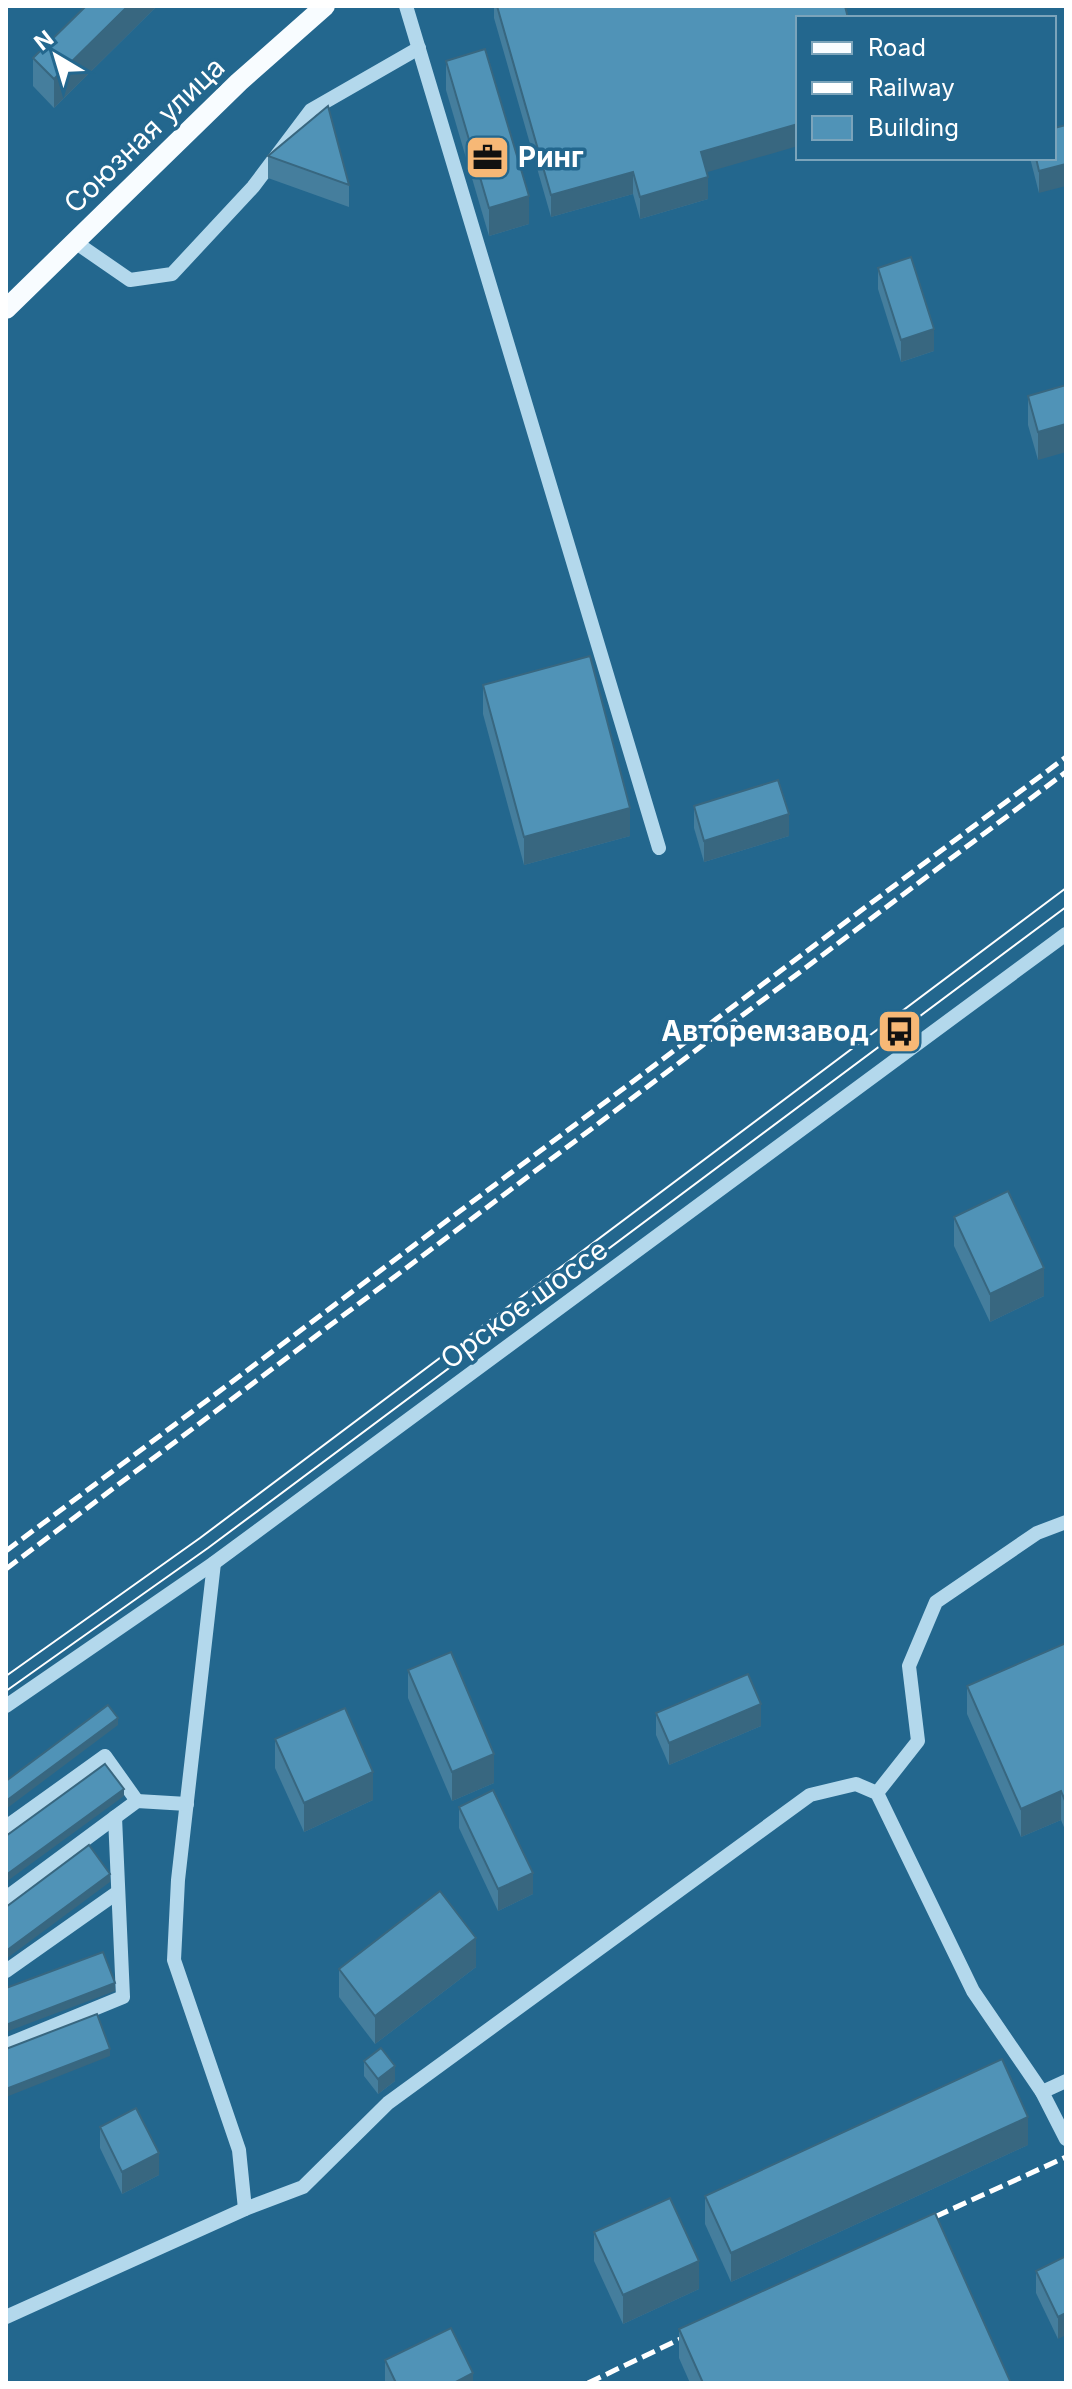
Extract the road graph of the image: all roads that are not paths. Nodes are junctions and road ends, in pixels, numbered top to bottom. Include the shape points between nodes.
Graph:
1 (325, 6) edge
2 (406, 6) edge
3 (419, 48) junction
4 (75, 242) junction
5 (6, 309) edge
6 (659, 848) dead end
7 (1066, 934) edge
8 (1066, 1522) edge
9 (214, 1563) junction
10 (6, 1706) edge
11 (877, 1793) junction
12 (137, 1801) junction
13 (187, 1804) junction
14 (115, 1817) junction
15 (6, 1827) edge
16 (118, 1892) junction
17 (6, 1898) edge
18 (6, 1971) edge
19 (6, 2045) edge
20 (1066, 2081) edge
21 (1042, 2092) junction
22 (1066, 2139) edge
23 (245, 2209) junction
24 (6, 2317) edge

1 - 4 main road, Союзная улица
2 - 3 street
3 - 4 street via 311,110 253,187 172,274 130,280
3 - 6 street
4 - 5 main road, Союзная улица
7 - 9 street, Орское шоссе
8 - 11 street via 1037,1533 936,1602 909,1666 918,1741
9 - 10 street, Орское шоссе
9 - 13 street
11 - 21 street via 973,1991
11 - 23 street via 856,1784 810,1795 388,2103 303,2187
12 - 13 street
12 - 14 street
12 - 15 street via 105,1756
13 - 23 street via 174,1960 239,2150
14 - 16 street
14 - 17 street
16 - 18 street
16 - 19 street via 123,1997
20 - 21 street
21 - 22 street
23 - 24 street

